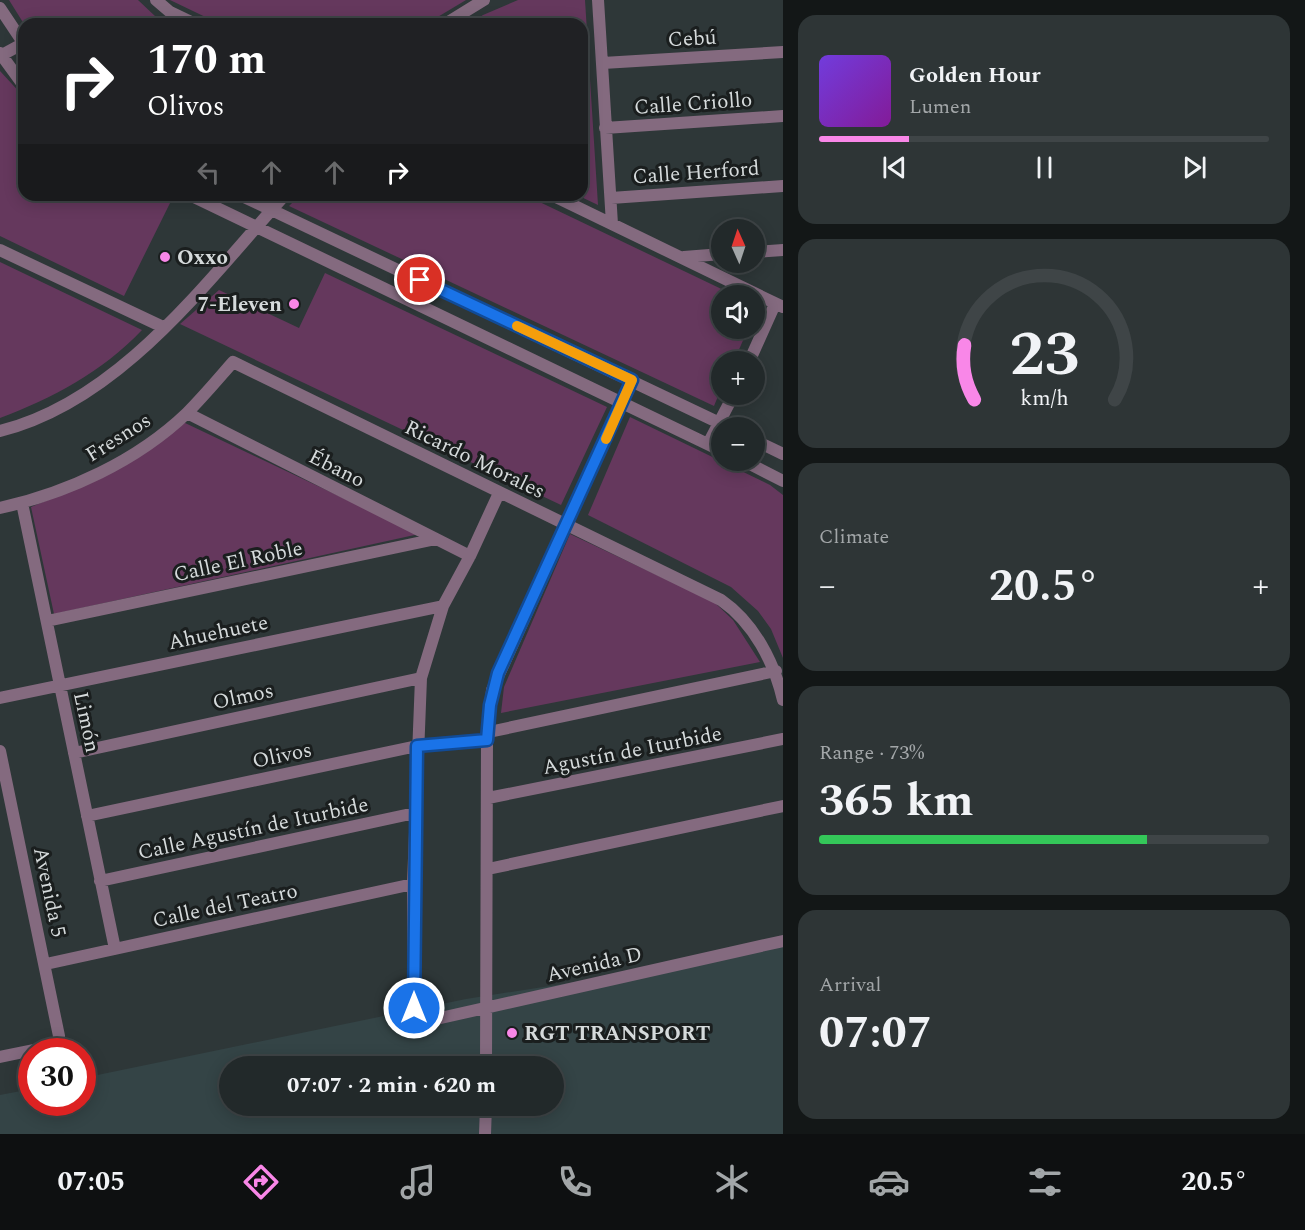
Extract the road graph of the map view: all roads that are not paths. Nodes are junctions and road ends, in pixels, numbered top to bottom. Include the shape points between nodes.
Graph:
1 (156, 0) edge
2 (484, 0) edge
3 (598, 0) edge
4 (0, 8) edge
5 (183, 18) edge
6 (455, 18) edge
7 (18, 34) edge
8 (18, 46) edge
9 (783, 52) edge
10 (1, 55) edge
11 (603, 63) junction
12 (18, 78) edge
13 (783, 116) edge
14 (605, 128) junction
15 (783, 186) edge
16 (611, 198) junction
17 (202, 201) edge
18 (252, 201) edge
19 (280, 201) edge
20 (564, 201) edge
21 (271, 211) junction
22 (612, 224) junction
23 (256, 228) junction
24 (0, 250) edge
25 (783, 250) edge
26 (765, 251) edge
27 (711, 255) edge
28 (681, 257) junction
29 (779, 305) edge
30 (163, 327) junction
31 (755, 351) edge
32 (233, 362) joint
33 (632, 380) junction
34 (622, 403) junction
35 (187, 414) junction
36 (711, 418) edge
37 (0, 431) edge
38 (711, 441) edge
39 (708, 444) junction
40 (765, 445) edge
41 (711, 446) edge
42 (783, 454) edge
43 (763, 471) edge
44 (783, 481) edge
45 (499, 493) junction
46 (22, 503) junction
47 (0, 508) edge
48 (566, 524) junction
49 (436, 539) junction
50 (470, 556) junction
51 (443, 606) junction
52 (47, 621) junction
53 (776, 671) junction
54 (421, 678) junction
55 (60, 685) junction
56 (0, 698) edge
57 (783, 700) edge
58 (488, 736) junction
59 (783, 739) edge
60 (417, 746) junction
61 (74, 753) junction
62 (0, 754) edge
63 (488, 798) junction
64 (783, 806) edge
65 (415, 813) junction
66 (87, 816) junction
67 (488, 869) junction
68 (100, 881) junction
69 (413, 884) junction
70 (783, 941) edge
71 (115, 949) junction
72 (46, 964) junction
73 (487, 1007) junction
74 (486, 1056) edge
75 (0, 1057) edge
76 (486, 1116) edge
77 (485, 1134) edge

1 - 5 street
2 - 6 street
3 - 11 street
4 - 7 street
8 - 10 street
9 - 11 street, Cebú
10 - 12 street
11 - 14 street
13 - 14 street, Calle Criollo
14 - 16 street
15 - 16 street, Calle Herford
16 - 22 street
17 - 23 street
18 - 21 street
19 - 21 street
20 - 22 street
21 - 23 street
21 - 33 street
22 - 28 street
23 - 30 street
23 - 34 street
24 - 30 street
25 - 26 street
27 - 28 street
28 - 29 street
29 - 31 street
30 - 37 street via 87,393 43,417
32 - 35 street, Fresnos
32 - 45 street, Ricardo Morales
33 - 34 street
33 - 36 street
34 - 39 street
34 - 48 street
35 - 46 street, Fresnos via 112,466
35 - 49 street, Ébano
38 - 39 street
39 - 41 street
40 - 42 street
43 - 44 street
45 - 48 street, Ricardo Morales
45 - 50 street
46 - 47 street, Fresnos
46 - 52 street, Limón
48 - 53 street, Ricardo Morales via 732,607
48 - 58 street via 498,673
49 - 50 street, Ébano
49 - 52 street, Calle El Roble
50 - 51 street
51 - 54 street
51 - 55 street, Ahuehuete
52 - 55 street, Limón
53 - 57 street, Ricardo Morales
53 - 58 street, Olivos
54 - 60 street
54 - 61 street, Olmos
55 - 56 street, Ahuehuete
55 - 61 street, Limón
58 - 60 street, Olivos
58 - 63 street
59 - 63 street, Agustín de Iturbide
60 - 65 street
60 - 66 street, Olivos
61 - 66 street, Limón
62 - 72 street, Avenida 5
63 - 67 street
64 - 67 street
65 - 68 street, Calle Agustín de Iturbide
65 - 69 street
66 - 68 street, Limón
67 - 73 street
68 - 71 street, Limón
69 - 71 street, Calle del Teatro
69 - 73 street, Avenida D via 414,1024
70 - 73 street, Avenida D
71 - 72 street, Calle del Teatro
72 - 75 street, Avenida 5 via 58,1042
73 - 74 street
76 - 77 street

